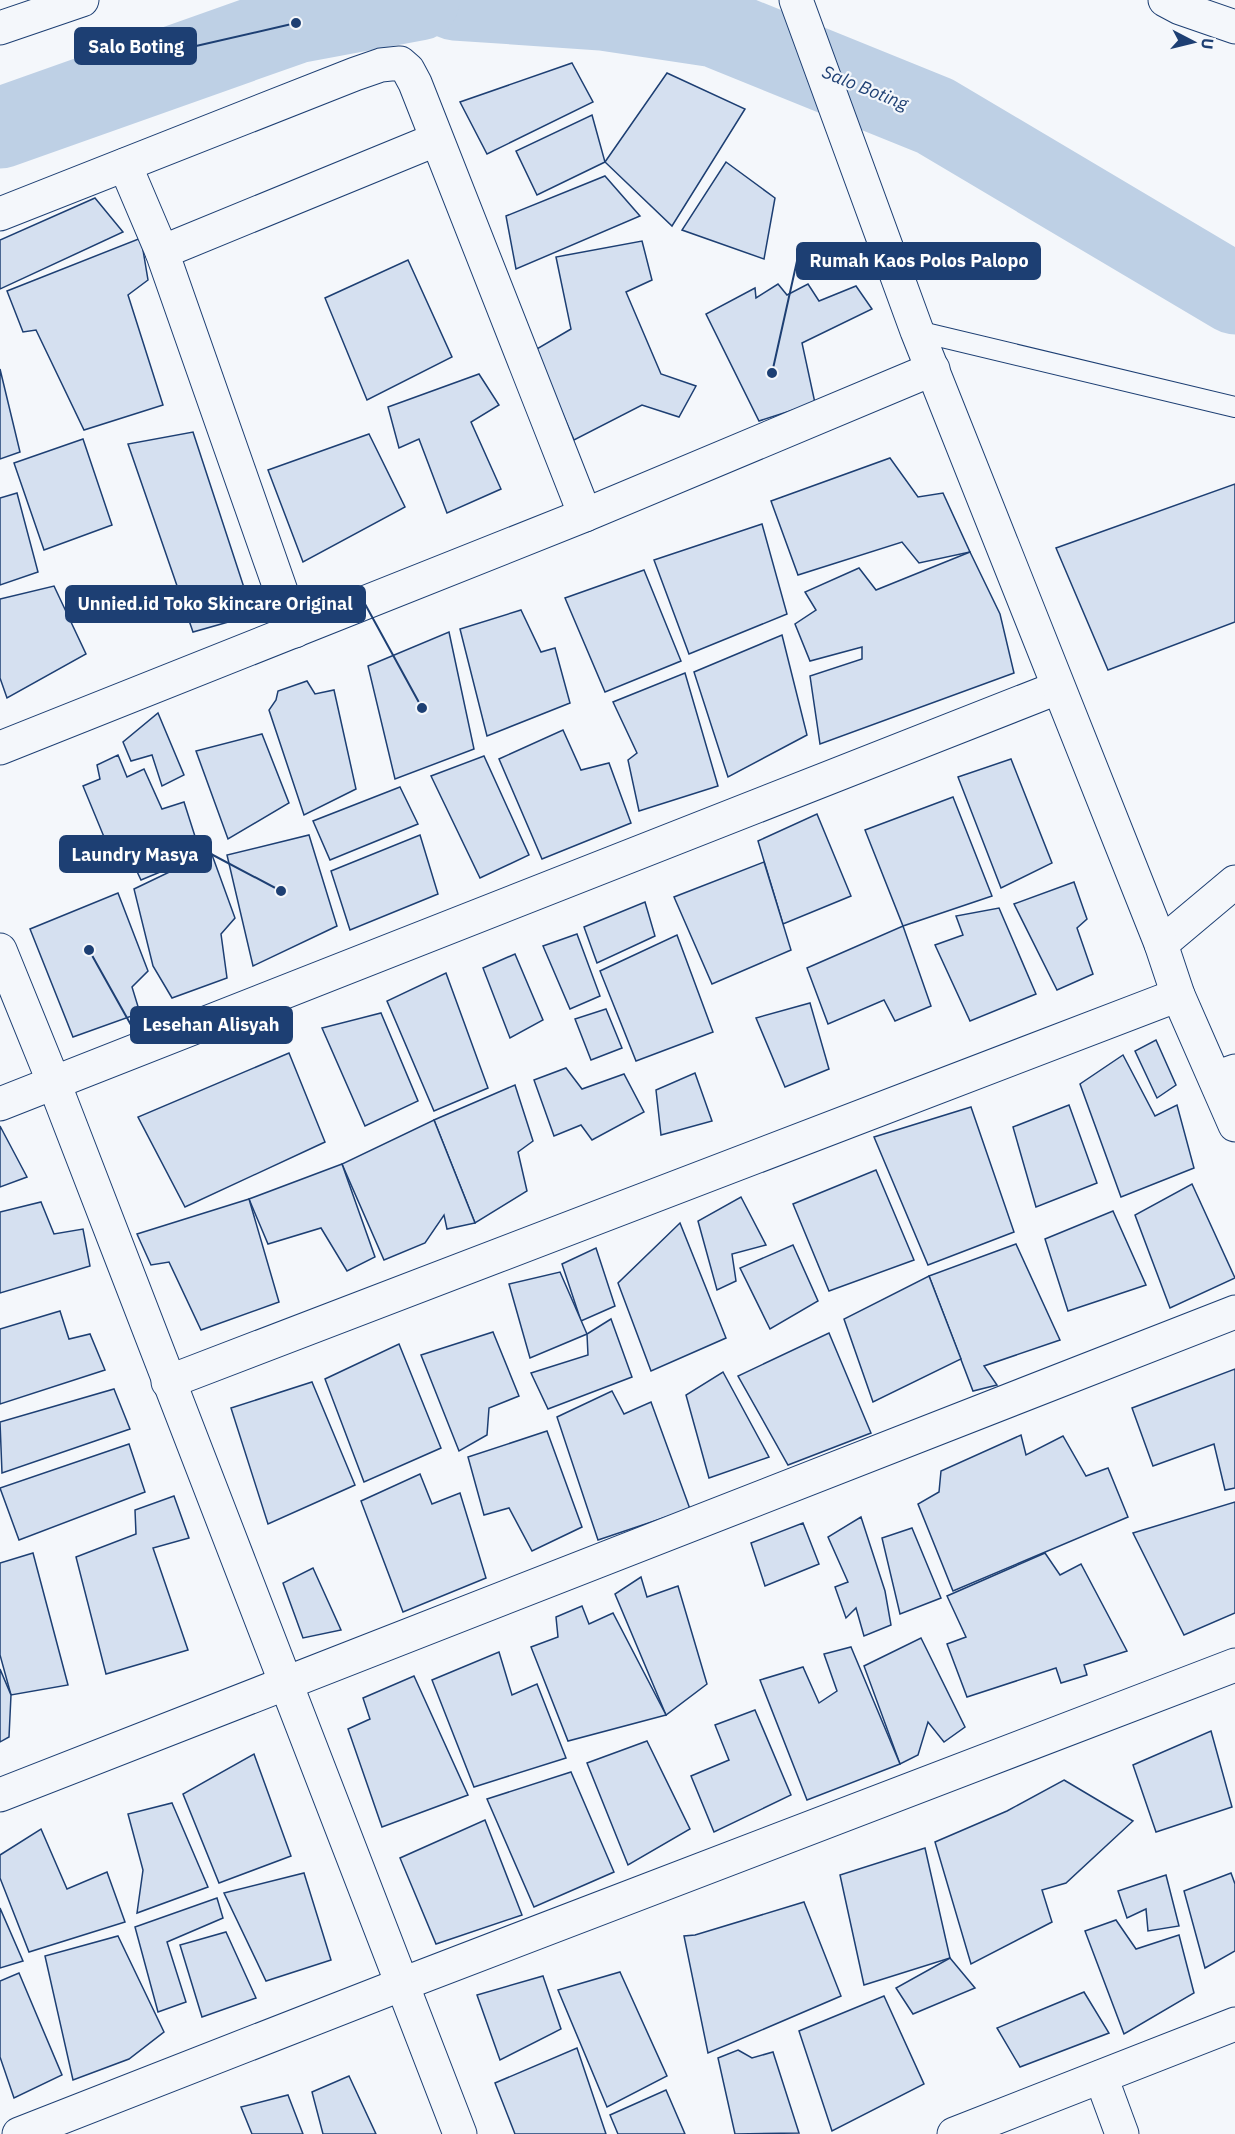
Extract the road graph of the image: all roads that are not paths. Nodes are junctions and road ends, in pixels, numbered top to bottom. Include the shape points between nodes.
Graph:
1 (82, 0) edge
2 (796, 0) edge
3 (1165, 0) edge
4 (1235, 27) edge
5 (0, 28) edge
6 (435, 140) junction
7 (125, 165) junction
8 (0, 214) edge
9 (162, 252) junction
10 (917, 331) junction
11 (933, 369) junction
12 (1235, 407) edge
13 (585, 515) junction
14 (295, 631) junction
15 (1057, 688) junction
16 (0, 748) edge
17 (1235, 882) edge
18 (1161, 944) junction
19 (0, 950) edge
20 (1178, 995) junction
21 (1225, 1074) edge
22 (54, 1083) junction
23 (0, 1104) edge
24 (1235, 1125) edge
25 (1235, 1312) edge
26 (168, 1382) junction
27 (1235, 1665) edge
28 (285, 1683) junction
29 (0, 1795) edge
30 (400, 1984) junction
31 (1235, 2024) edge
32 (1101, 2077) junction
33 (19, 2134) edge
34 (460, 2134) edge
35 (954, 2134) edge
36 (1122, 2134) edge

1 - 5 street
2 - 10 street
3 - 4 street
6 - 7 street via 408,70 400,63 392,63
6 - 9 street
6 - 13 street
7 - 8 street
7 - 9 street
9 - 14 street
10 - 11 street
10 - 12 lane
11 - 13 street
11 - 15 street
13 - 14 street
14 - 16 street
15 - 18 street
15 - 22 street
17 - 18 street
18 - 20 street
19 - 22 street
20 - 21 street
20 - 26 street
21 - 24 street
22 - 23 street
22 - 26 street
25 - 28 street
26 - 28 street
27 - 30 street
28 - 29 street
28 - 30 street
30 - 33 street
30 - 34 street
31 - 32 street
32 - 35 street
32 - 36 street

